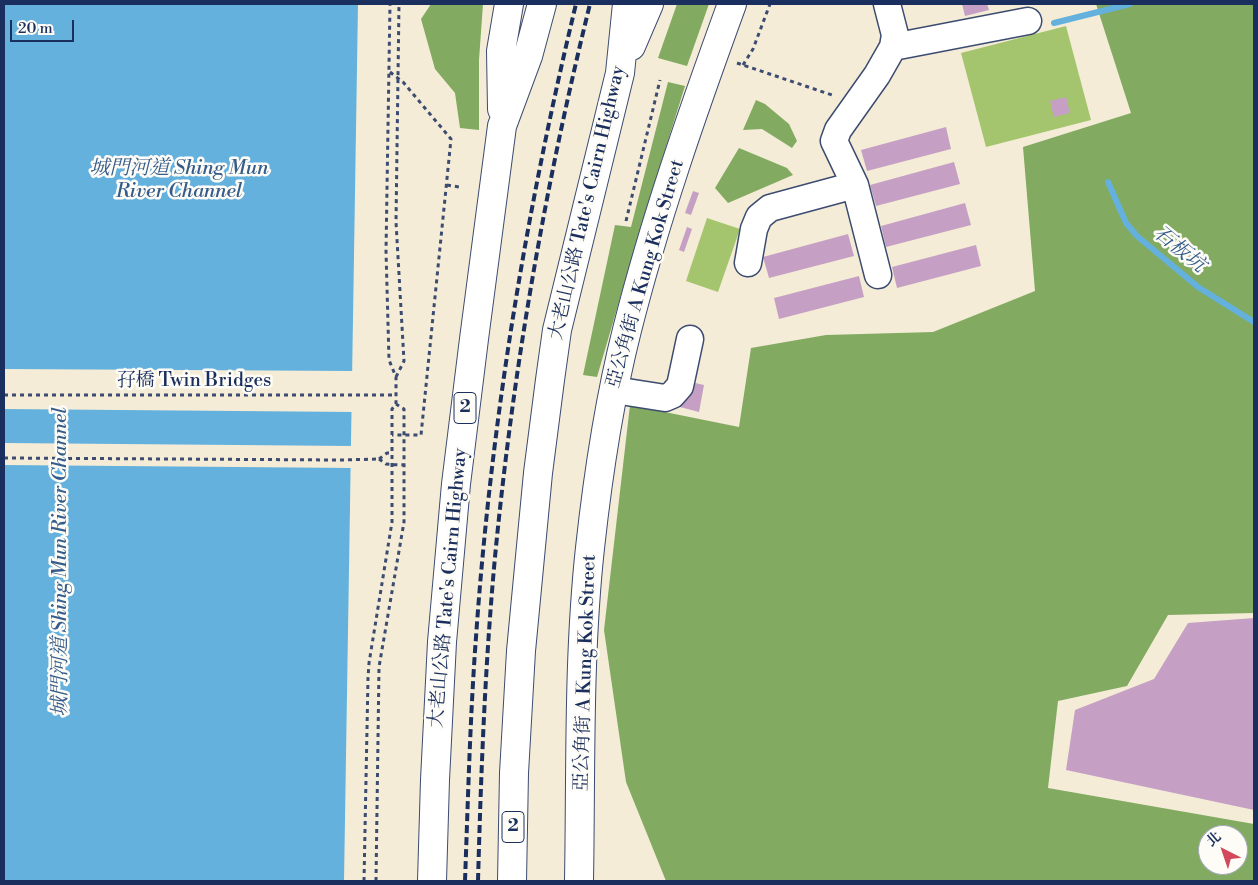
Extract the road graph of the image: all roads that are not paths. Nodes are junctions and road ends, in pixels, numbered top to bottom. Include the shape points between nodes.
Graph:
1 (508, 4) edge
2 (542, 4) edge
3 (627, 4) edge
4 (649, 4) edge
5 (732, 4) edge
6 (887, 4) edge
7 (1028, 21) dead end
8 (893, 47) junction
9 (620, 73) junction
10 (502, 126) junction
11 (855, 185) junction
12 (748, 263) dead end
13 (878, 275) dead end
14 (690, 339) dead end
15 (614, 390) junction
16 (432, 881) edge
17 (512, 881) edge
18 (580, 881) edge

1 - 10 main road via 501,51
2 - 10 main road, 大老山公路 Tate's Cairn Highway / 2 via 528,56
3 - 9 main road, 大老山公路 Tate's Cairn Highway / 2
4 - 9 main road
5 - 15 main road, 亞公角街 A Kung Kok Street via 652,239
6 - 8 street via 895,35
7 - 8 street
8 - 11 street via 834,141
9 - 17 main road, 大老山公路 Tate's Cairn Highway / 2 via 557,330 548,390 521,652
10 - 16 main road, 大老山公路 Tate's Cairn Highway / 2 via 449,552
11 - 12 street via 770,208 759,217 754,229
11 - 13 street
14 - 15 street via 680,386 672,395 665,398
15 - 18 main road, 亞公角街 A Kung Kok Street via 597,494 583,630

